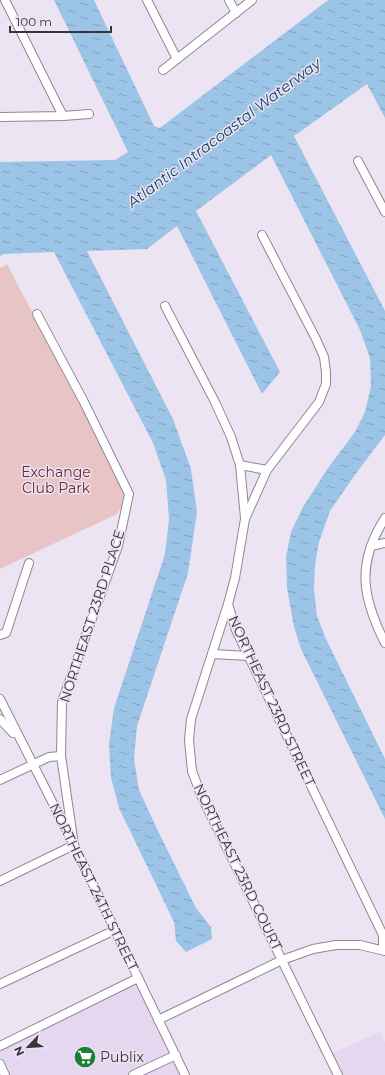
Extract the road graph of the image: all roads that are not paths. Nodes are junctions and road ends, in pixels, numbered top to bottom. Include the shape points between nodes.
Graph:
1 (5, 0) edge
2 (147, 0) edge
3 (229, 0) edge
4 (252, 0) edge
5 (236, 13) junction
6 (177, 59) junction
7 (162, 70) dead end
8 (89, 114) dead end
9 (63, 116) junction
10 (0, 117) edge
11 (358, 161) dead end
12 (385, 212) edge
13 (262, 235) dead end
14 (165, 306) dead end
15 (37, 314) dead end
16 (240, 465) junction
17 (266, 470) junction
18 (385, 518) edge
19 (245, 519) junction
20 (385, 543) edge
21 (371, 546) junction
22 (29, 563) dead end
23 (228, 604) junction
24 (0, 635) edge
25 (385, 644) edge
26 (212, 654) junction
27 (249, 656) junction
28 (0, 700) edge
29 (0, 719) edge
30 (26, 750) junction
31 (61, 756) junction
32 (33, 764) junction
33 (0, 780) edge
34 (74, 845) junction
35 (0, 881) edge
36 (115, 930) junction
37 (384, 951) edge
38 (282, 960) junction
39 (138, 978) junction
40 (0, 984) edge
41 (158, 1020) junction
42 (0, 1046) edge
43 (176, 1055) junction
44 (0, 1065) edge
45 (5, 1075) edge
46 (133, 1075) edge
47 (185, 1075) edge
48 (338, 1075) edge

1 - 9 street
2 - 6 street
3 - 5 street
4 - 5 street
5 - 6 street
6 - 7 street
8 - 9 street
9 - 10 street
11 - 12 street
13 - 17 street, NORTHEAST 23RD STREET via 316,339 324,357 326,372 326,384 319,402
14 - 16 street via 222,416
15 - 31 street, NORTHEAST 23RD PLACE via 129,494 118,546 62,702
16 - 17 street
16 - 19 street
17 - 19 street, NORTHEAST 23RD STREET
18 - 21 street
19 - 23 street, NORTHEAST 23RD STREET via 236,578
20 - 21 street
21 - 25 street via 366,565 365,588 369,606
22 - 24 street via 6,632
23 - 26 street, NORTHEAST 23RD COURT
23 - 27 street, NORTHEAST 23RD STREET via 236,630
26 - 27 street
26 - 38 street, NORTHEAST 23RD COURT via 191,719 189,740 192,771 201,795
27 - 37 street, NORTHEAST 23RD STREET via 383,935
28 - 30 street, NORTHEAST 24TH STREET
29 - 30 street
30 - 32 street, NORTHEAST 24TH STREET
31 - 32 street via 49,757
31 - 34 street, NORTHEAST 23RD PLACE
32 - 33 street
32 - 34 street, NORTHEAST 24TH STREET
34 - 35 street
34 - 36 street, NORTHEAST 24TH STREET
36 - 39 street, NORTHEAST 24TH STREET
36 - 40 street
37 - 38 street via 360,945 336,945 313,949
38 - 41 street
38 - 48 street, NORTHEAST 23RD COURT
39 - 41 street, NORTHEAST 24TH STREET
39 - 42 street
41 - 43 street, NORTHEAST 24TH STREET
43 - 46 street
43 - 47 street, NORTHEAST 24TH STREET
44 - 45 street

